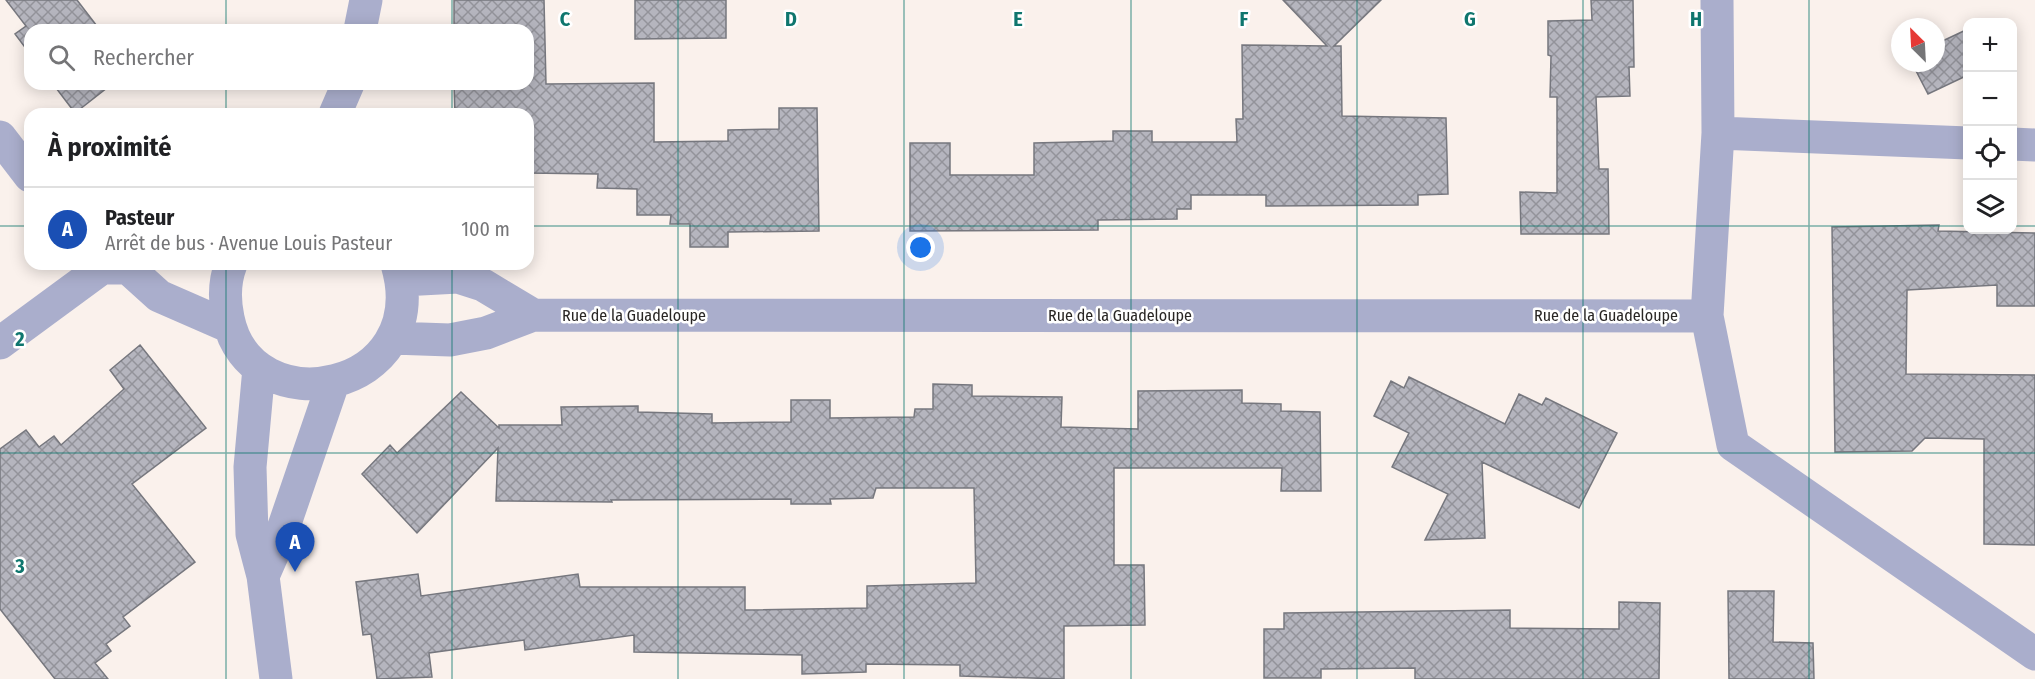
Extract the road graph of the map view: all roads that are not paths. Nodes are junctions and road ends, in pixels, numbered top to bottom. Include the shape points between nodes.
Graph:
1 (366, 0) edge
2 (1717, 0) edge
3 (361, 24) edge
4 (347, 90) edge
5 (351, 90) edge
6 (338, 108) edge
7 (354, 108) edge
8 (1718, 133) junction
9 (0, 137) edge
10 (1963, 143) edge
11 (2017, 144) edge
12 (2035, 145) edge
13 (24, 168) edge
14 (111, 270) edge
15 (123, 270) edge
16 (229, 270) edge
17 (399, 272) edge
18 (533, 315) junction
19 (1707, 315) junction
20 (230, 327) junction
21 (392, 338) junction
22 (0, 343) edge
23 (260, 368) junction
24 (333, 383) junction
25 (263, 576) junction
26 (2032, 647) edge
27 (276, 679) edge

1 - 3 street
2 - 8 street
4 - 6 street
5 - 7 street
8 - 10 street
8 - 19 street
9 - 13 street
11 - 12 street
14 - 22 street
15 - 20 street via 159,296
16 - 20 street via 224,301
17 - 18 street via 458,277 483,285
17 - 21 street via 402,310
18 - 19 street, Rue de la Guadeloupe
18 - 21 street, Rue de la Guadeloupe via 486,333 450,340
19 - 26 street via 1733,445
20 - 23 street via 242,350
21 - 24 street via 378,359 357,374
23 - 24 street via 295,383
23 - 25 street via 250,467 252,534
24 - 25 street
25 - 27 street

